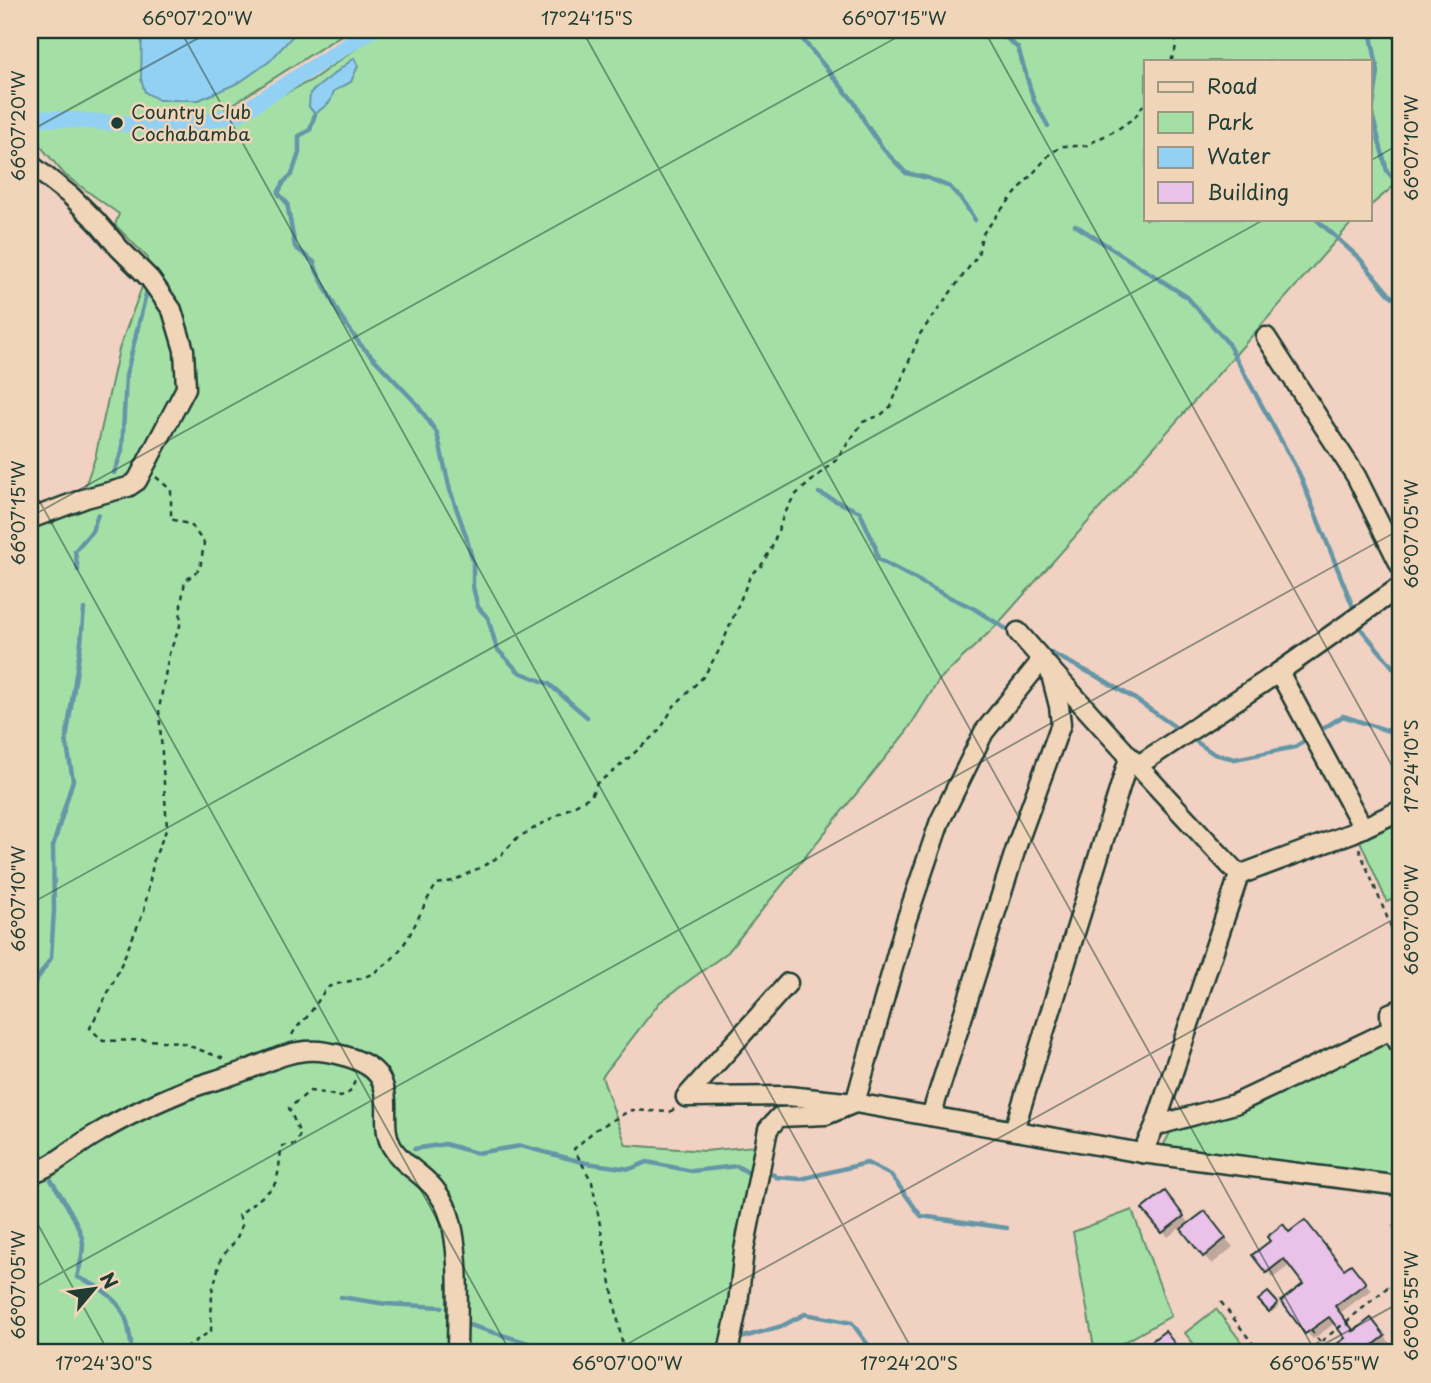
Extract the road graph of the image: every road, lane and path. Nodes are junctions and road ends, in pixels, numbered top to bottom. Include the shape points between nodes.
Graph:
1 (1178, 30) edge
2 (1171, 60) edge
3 (1144, 104) edge
4 (30, 164) edge
5 (1266, 337) dead end
6 (145, 466) junction
7 (30, 519) edge
8 (1401, 567) edge
9 (1401, 586) edge
10 (1018, 632) dead end
11 (1046, 665) junction
12 (1279, 672) junction
13 (1133, 762) junction
14 (1401, 810) edge
15 (1357, 830) junction
16 (1239, 875) junction
17 (1401, 951) edge
18 (788, 983) dead end
19 (1401, 1009) edge
20 (1391, 1030) junction
21 (1401, 1047) edge
22 (284, 1054) junction
23 (363, 1063) junction
24 (249, 1069) junction
25 (686, 1097) junction
26 (855, 1103) junction
27 (931, 1116) junction
28 (1155, 1126) junction
29 (1014, 1130) junction
30 (1142, 1153) junction
31 (30, 1174) edge
32 (1401, 1186) edge
33 (1401, 1276) edge
34 (1221, 1303) dead end
35 (1346, 1322) junction
36 (1311, 1330) dead end
37 (1353, 1332) dead end
38 (1320, 1342) junction
39 (177, 1353) edge
40 (457, 1353) edge
41 (625, 1353) edge
42 (728, 1353) edge
43 (1260, 1353) edge
44 (1306, 1353) edge

1 - 2 path
3 - 22 path via 1118,129 1085,146 1062,146 1050,154 995,218 982,235 978,255 920,334 891,406 863,422 836,460 794,496 772,547 751,574 721,647 660,730 597,783 591,796 517,838 488,864 438,884 408,940 394,956 376,972 326,988 295,1029
4 - 6 street via 71,196 150,279 172,310 184,350 186,388
5 - 8 street via 1356,476
6 - 7 street via 128,487
6 - 24 path via 171,490 171,519 191,525 204,543 200,569 185,581 180,626 169,654 159,709 167,828 144,911 90,1028 103,1041 179,1042
9 - 12 street
10 - 11 street
11 - 13 street
11 - 26 street via 984,732 940,821 906,921
11 - 27 street via 1061,724 1018,842
12 - 13 street
12 - 15 street
13 - 16 street
13 - 29 street
14 - 15 street
15 - 16 street
15 - 17 path
16 - 28 street
18 - 25 street
19 - 20 street via 1390,1013
20 - 21 street
20 - 28 street via 1235,1104
22 - 23 street via 337,1054
22 - 24 street
23 - 39 path via 350,1092 341,1097 310,1091 289,1108 300,1134 296,1144 282,1146 274,1185 239,1215 242,1225 236,1240 220,1258 212,1292 211,1331
23 - 40 street via 374,1070 384,1087 392,1148 431,1184 444,1203 456,1264
24 - 31 street via 150,1106
25 - 26 street via 788,1096
25 - 41 path via 670,1112 631,1110 595,1130 574,1149 592,1182
26 - 27 street
26 - 42 street via 826,1115 779,1117 768,1129
27 - 29 street
28 - 30 street
29 - 30 street
30 - 32 street
33 - 35 path
34 - 43 path
35 - 37 path
35 - 38 path
36 - 38 path
38 - 44 path

